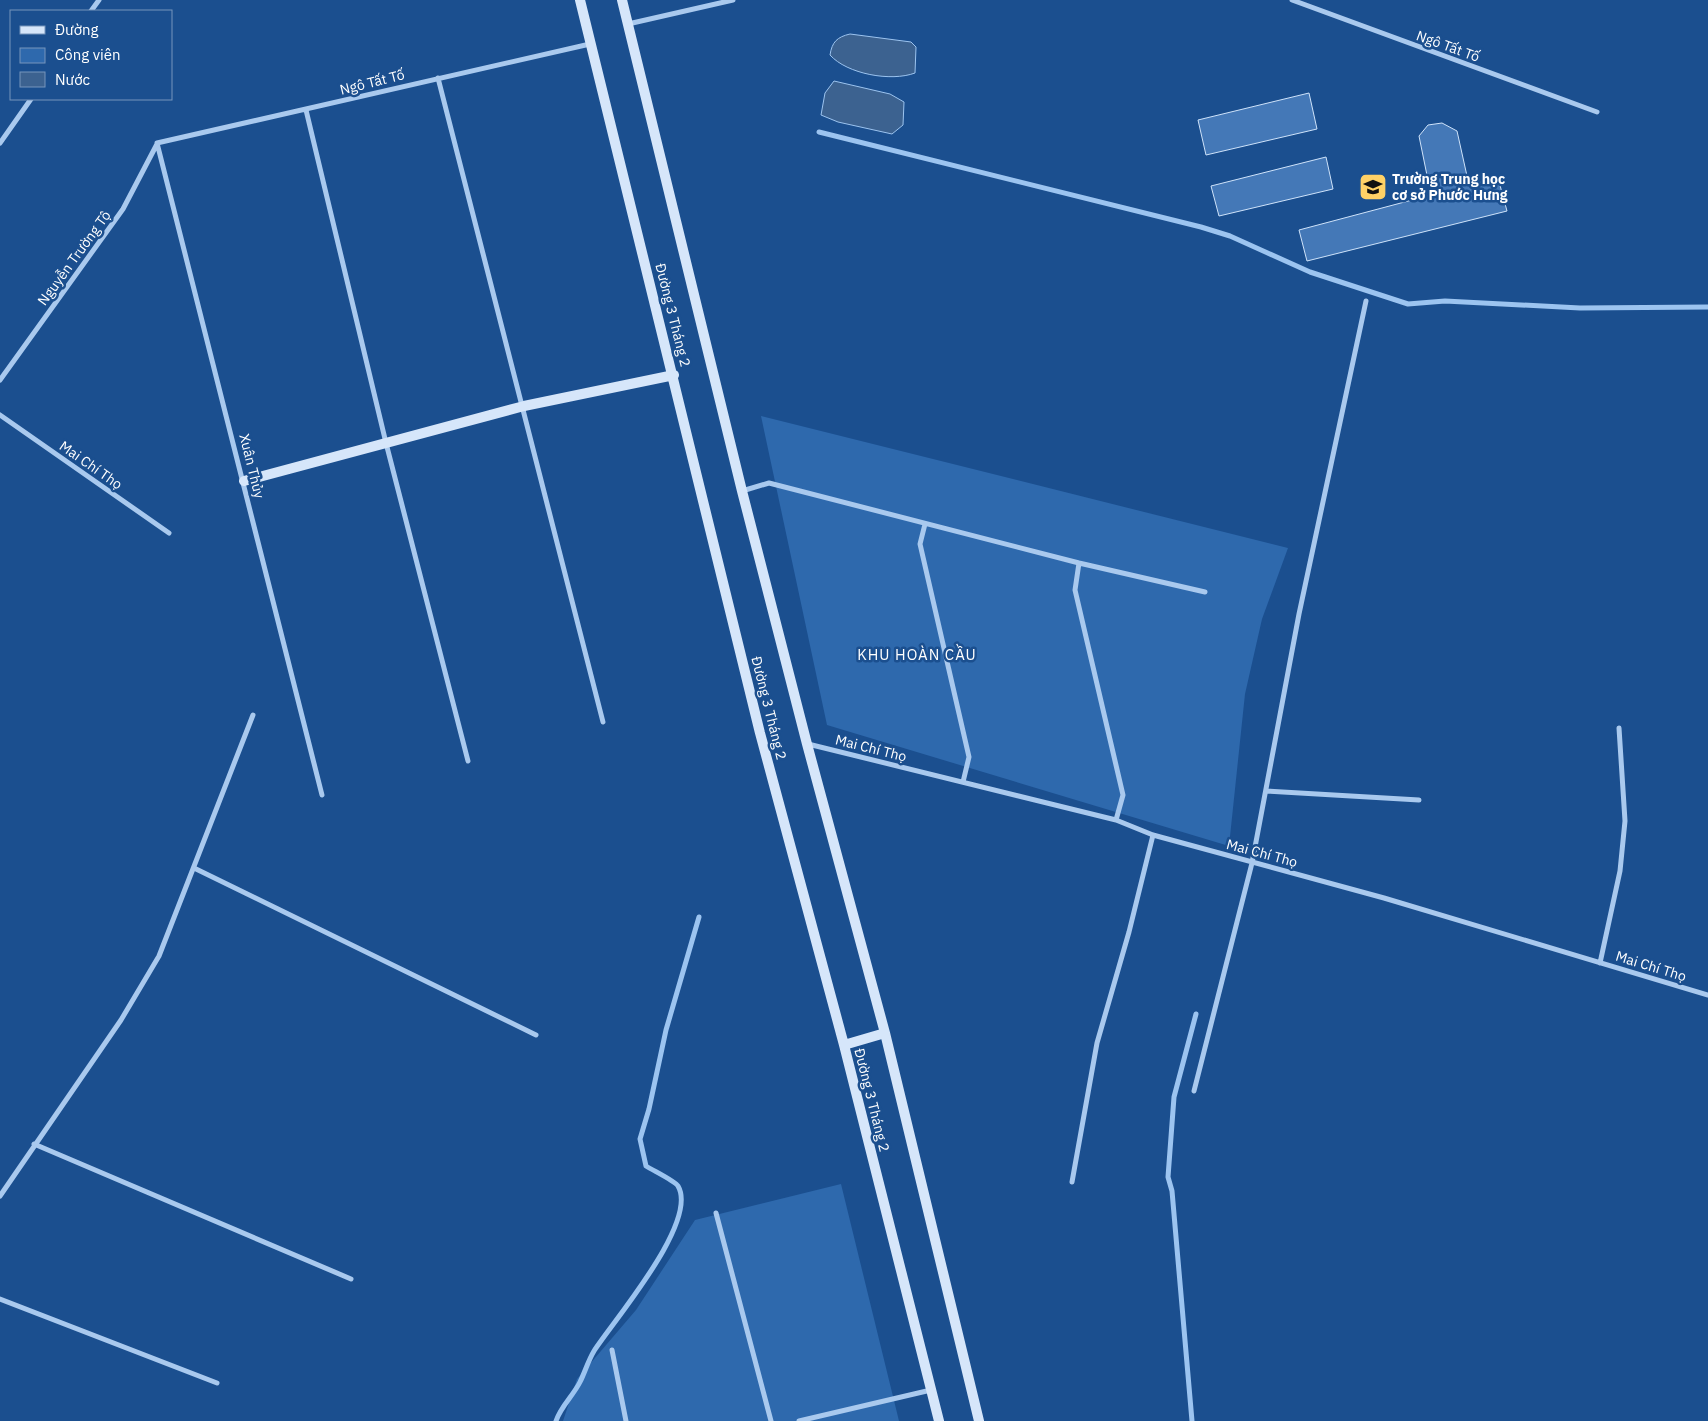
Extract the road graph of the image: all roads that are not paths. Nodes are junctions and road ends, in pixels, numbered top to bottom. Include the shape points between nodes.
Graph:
1 (580, 0) edge
2 (622, 0) edge
3 (733, 0) edge
4 (1292, 0) edge
5 (628, 24) junction
6 (591, 43) junction
7 (438, 78) junction
8 (30, 100) edge
9 (306, 110) junction
10 (1597, 112) dead end
11 (0, 143) edge
12 (157, 143) junction
13 (1366, 301) dead end
14 (674, 375) junction
15 (0, 380) edge
16 (524, 406) junction
17 (0, 415) edge
18 (386, 443) junction
19 (244, 481) junction
20 (742, 491) junction
21 (925, 524) junction
22 (169, 533) dead end
23 (1079, 563) junction
24 (1205, 592) dead end
25 (253, 715) dead end
26 (603, 722) dead end
27 (1619, 728) dead end
28 (807, 744) junction
29 (468, 761) dead end
30 (963, 782) junction
31 (1266, 791) junction
32 (322, 795) dead end
33 (1419, 800) dead end
34 (1116, 820) junction
35 (1153, 835) junction
36 (1252, 863) junction
37 (194, 868) junction
38 (1600, 963) junction
39 (1708, 995) edge
40 (885, 1033) junction
41 (536, 1035) dead end
42 (844, 1045) junction
43 (1194, 1091) dead end
44 (34, 1144) junction
45 (1072, 1182) dead end
46 (0, 1196) edge
47 (716, 1213) dead end
48 (351, 1279) dead end
49 (0, 1299) edge
50 (612, 1350) dead end
51 (217, 1383) dead end
52 (931, 1390) junction
53 (626, 1421) edge
54 (770, 1421) edge
55 (799, 1421) edge
56 (938, 1421) edge
57 (980, 1421) edge

1 - 6 main road, Đường 3 Tháng 2
2 - 5 main road, Đường 3 Tháng 2
3 - 5 street
4 - 10 street, Ngô Tất Tố
5 - 20 main road, Đường 3 Tháng 2
6 - 7 street, Ngô Tất Tố
6 - 14 main road, Đường 3 Tháng 2
7 - 9 street, Ngô Tất Tố
7 - 16 street
8 - 11 street
9 - 12 street, Ngô Tất Tố
9 - 18 street
12 - 15 street, Nguyễn Trường Tộ via 123,209
12 - 19 street, Xuân Thủy
13 - 31 street via 1299,614
14 - 16 main road
14 - 42 main road, Đường 3 Tháng 2 via 760,733
16 - 18 main road
16 - 26 street
17 - 22 street, Mai Chí Thọ
18 - 19 main road
18 - 29 street
19 - 32 street, Xuân Thủy
20 - 21 street via 769,483
20 - 28 main road, Đường 3 Tháng 2
21 - 23 street
21 - 30 street via 920,544 969,757
23 - 24 street
23 - 34 street via 1075,590 1123,795
25 - 37 street
27 - 38 street via 1625,821 1620,871
28 - 30 street, Mai Chí Thọ
28 - 40 main road, Đường 3 Tháng 2
30 - 34 street, Mai Chí Thọ
31 - 33 street
31 - 36 street
34 - 35 street, Mai Chí Thọ
35 - 36 street, Mai Chí Thọ
35 - 45 street via 1097,1043
36 - 38 street, Mai Chí Thọ via 1384,898
36 - 43 street
37 - 41 street
37 - 44 street via 160,956 143,986
38 - 39 street, Mai Chí Thọ
40 - 42 main road
40 - 57 main road, Đường 3 Tháng 2
42 - 52 main road, Đường 3 Tháng 2
44 - 46 street
44 - 48 street
47 - 54 street
49 - 51 street
50 - 53 street
52 - 55 street
52 - 56 main road, Đường 3 Tháng 2

